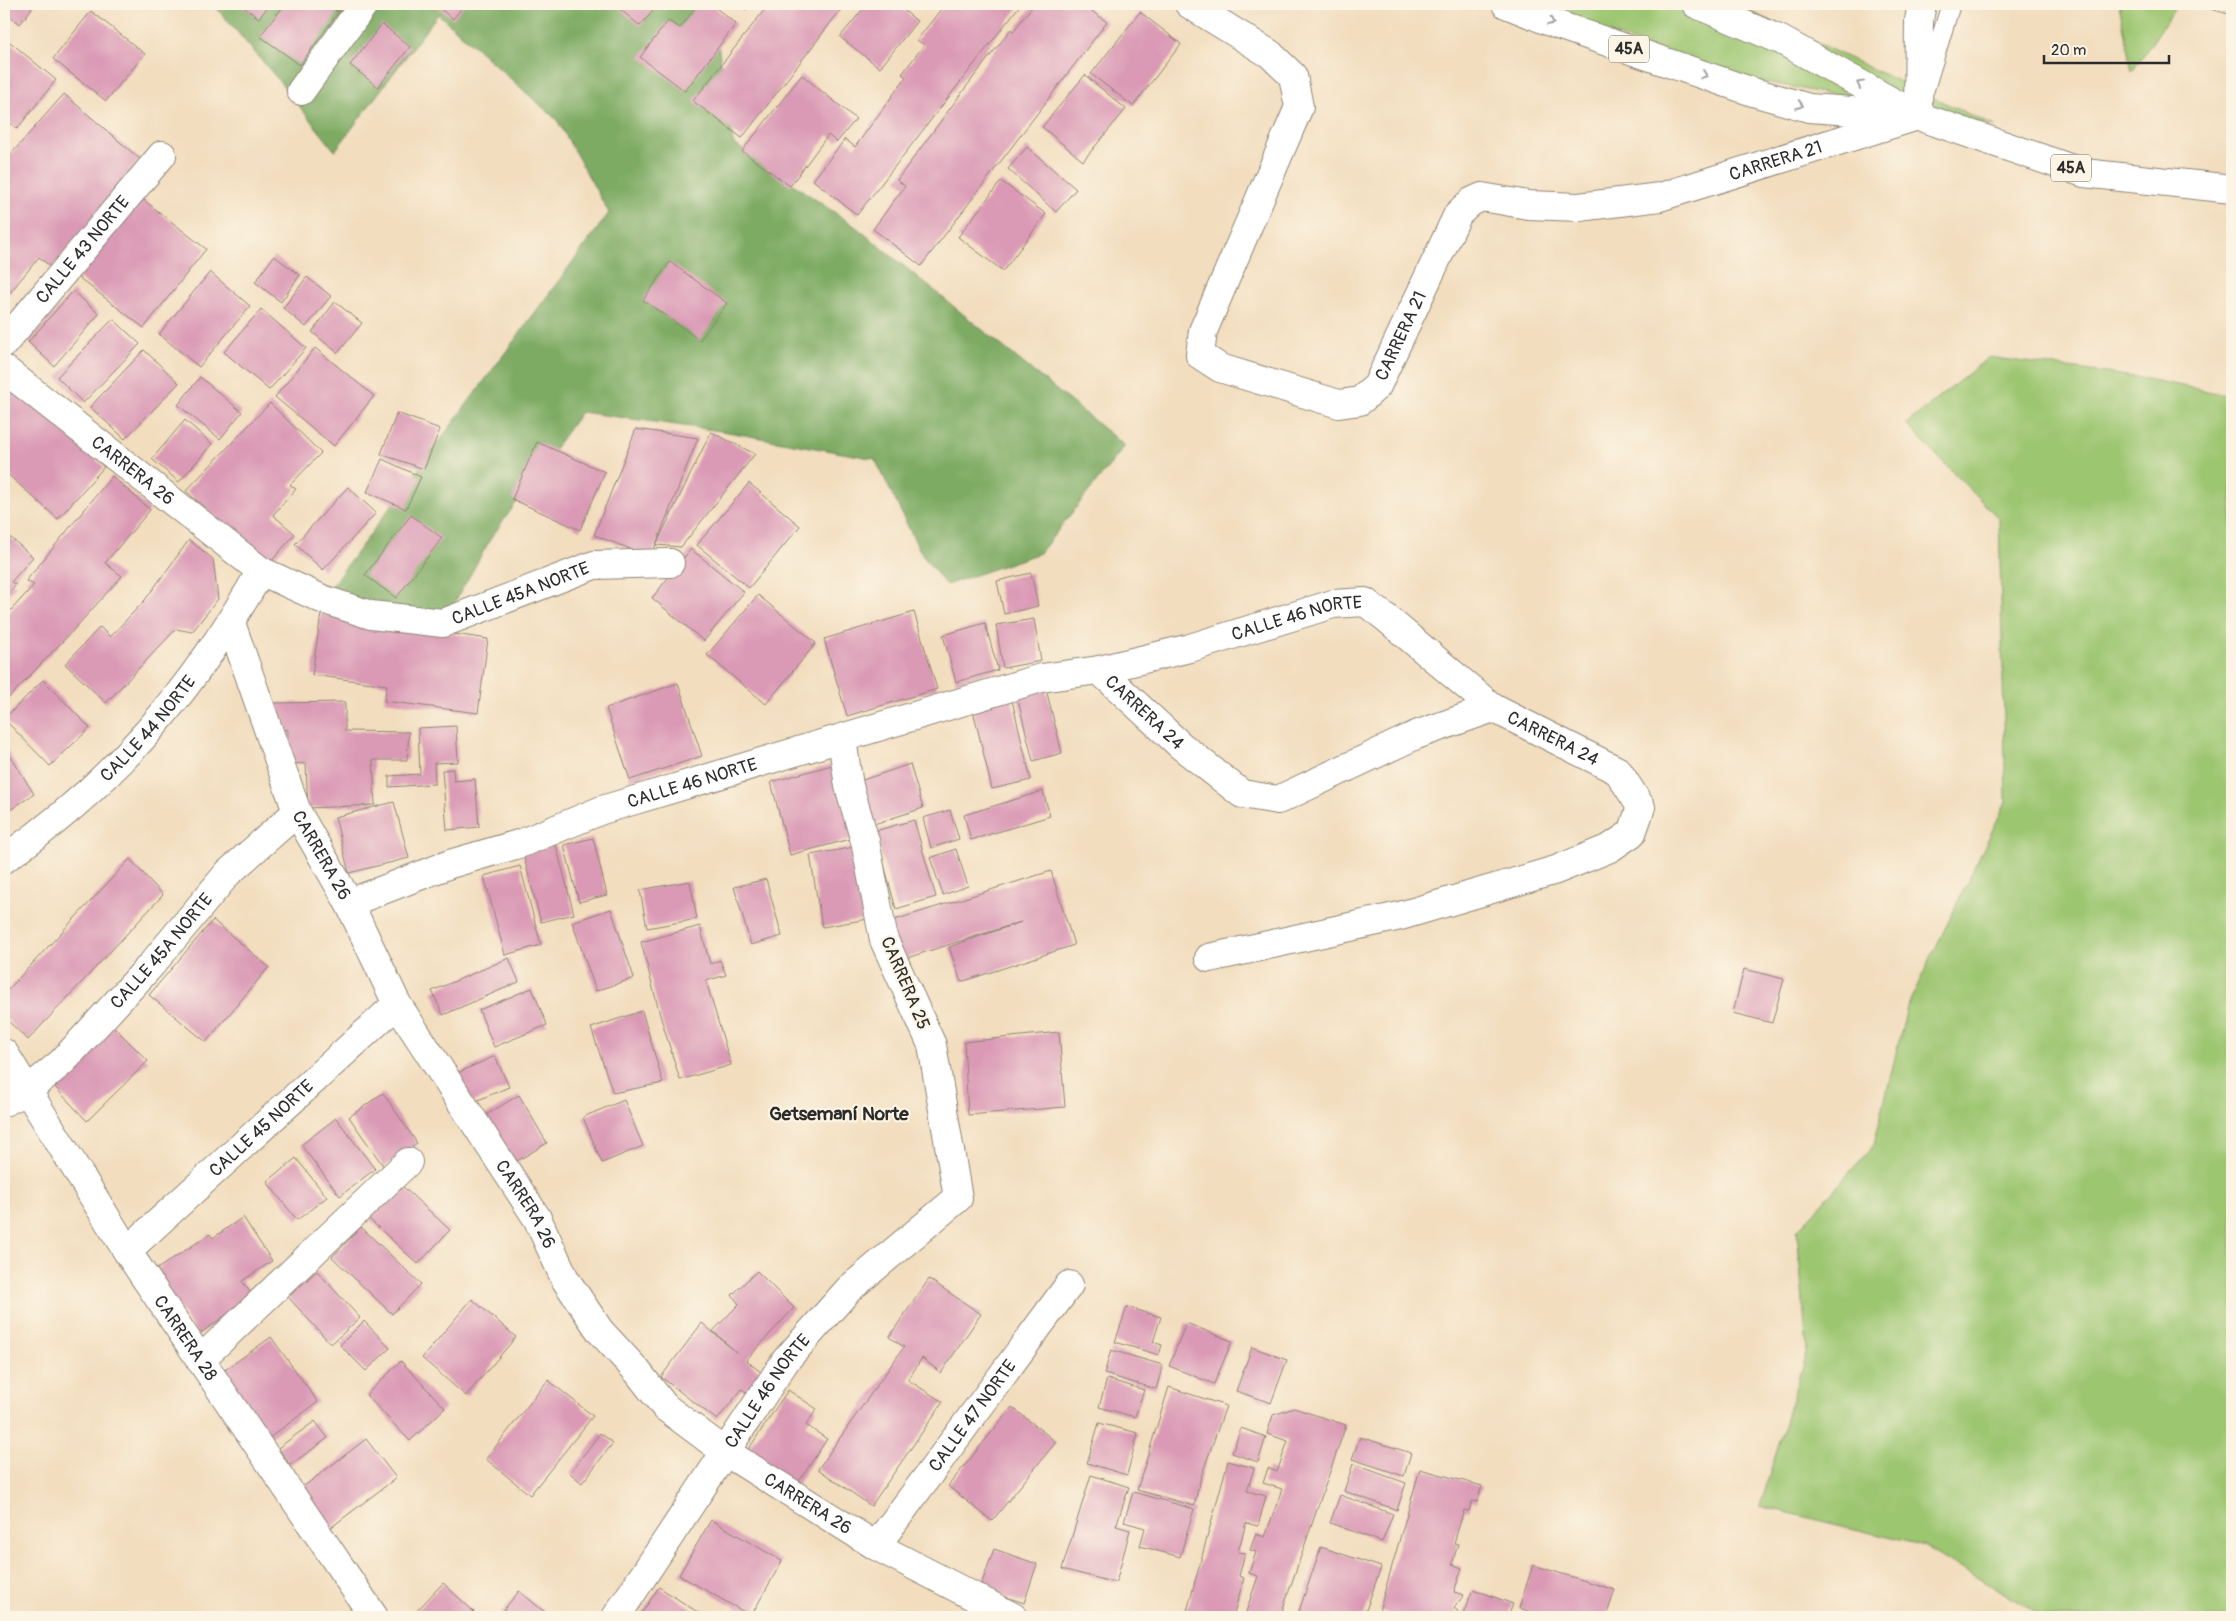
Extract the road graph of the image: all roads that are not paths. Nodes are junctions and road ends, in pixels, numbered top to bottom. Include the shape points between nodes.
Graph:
1 (364, 4) edge
2 (1189, 4) edge
3 (1506, 4) edge
4 (1696, 4) edge
5 (1922, 4) edge
6 (1951, 4) edge
7 (301, 92) dead end
8 (1918, 116) junction
9 (162, 155) dead end
10 (2232, 189) edge
11 (4, 343) edge
12 (4, 369) edge
13 (670, 563) dead end
14 (261, 571) junction
15 (231, 623) junction
16 (1099, 670) junction
17 (1041, 678) joint
18 (1493, 708) junction
19 (842, 738) junction
20 (297, 812) junction
21 (4, 859) edge
22 (349, 903) junction
23 (1210, 958) dead end
24 (397, 1004) junction
25 (4, 1053) edge
26 (15, 1097) edge
27 (408, 1162) dead end
28 (958, 1198) joint
29 (127, 1251) junction
30 (1069, 1285) dead end
31 (200, 1360) junction
32 (724, 1451) junction
33 (876, 1546) junction
34 (374, 1617) edge
35 (616, 1617) edge
36 (1013, 1617) edge

1 - 7 main road
2 - 8 main road, CARRERA 21 via 1270,54 1293,76 1299,107 1203,331 1200,355 1220,368 1339,404 1360,401 1377,386 1458,214 1471,202 1482,197 1528,205 1579,207 1660,197
3 -> 8 main road, 45A via 1734,86 1809,108
8 -> 4 main road, 45A via 1781,40
5 - 8 main road
6 - 8 lane
8 - 10 main road, 45A via 2084,173
9 - 11 main road, CALLE 43 NORTE
12 - 14 main road, CARRERA 26
13 - 14 main road, CALLE 45A NORTE via 594,565 443,623 371,615 322,599
14 - 15 main road, CALLE 44 NORTE
15 - 20 main road, CARRERA 26
15 - 21 main road, CALLE 44 NORTE via 190,682 144,738 79,800
16 - 17 main road, CARRERA 24
16 - 18 main road, CALLE 46 NORTE via 1190,648 1334,604 1365,602
16 - 18 main road, CARRERA 24 via 1180,745 1242,794 1278,800 1416,735
17 - 19 main road, CALLE 46 NORTE
18 - 23 main road, CARRERA 24 via 1618,771 1641,807 1632,833 1610,848 1556,870 1400,916
19 - 22 main road, CALLE 46 NORTE via 602,810 522,843 450,864
19 - 28 main road, CARRERA 25 via 849,786 865,841 884,940 932,1045
20 - 22 main road, CARRERA 26
20 - 26 main road, CALLE 45A NORTE via 228,872 152,964 62,1062
22 - 24 main road, CARRERA 26
24 - 29 main road, CALLE 45 NORTE
24 - 32 main road, CARRERA 26 via 537,1218 565,1279 600,1331 665,1407
25 - 26 main road, CARRERA 28
26 - 29 main road, CARRERA 28
27 - 31 main road
28 - 32 main road, CALLE 46 NORTE via 849,1290 786,1360
29 - 31 main road, CARRERA 28
30 - 33 main road, CALLE 47 NORTE
31 - 34 main road, CARRERA 28
32 - 33 main road, CARRERA 26
32 - 35 main road, CALLE 46 NORTE
33 - 36 main road, CARRERA 26

